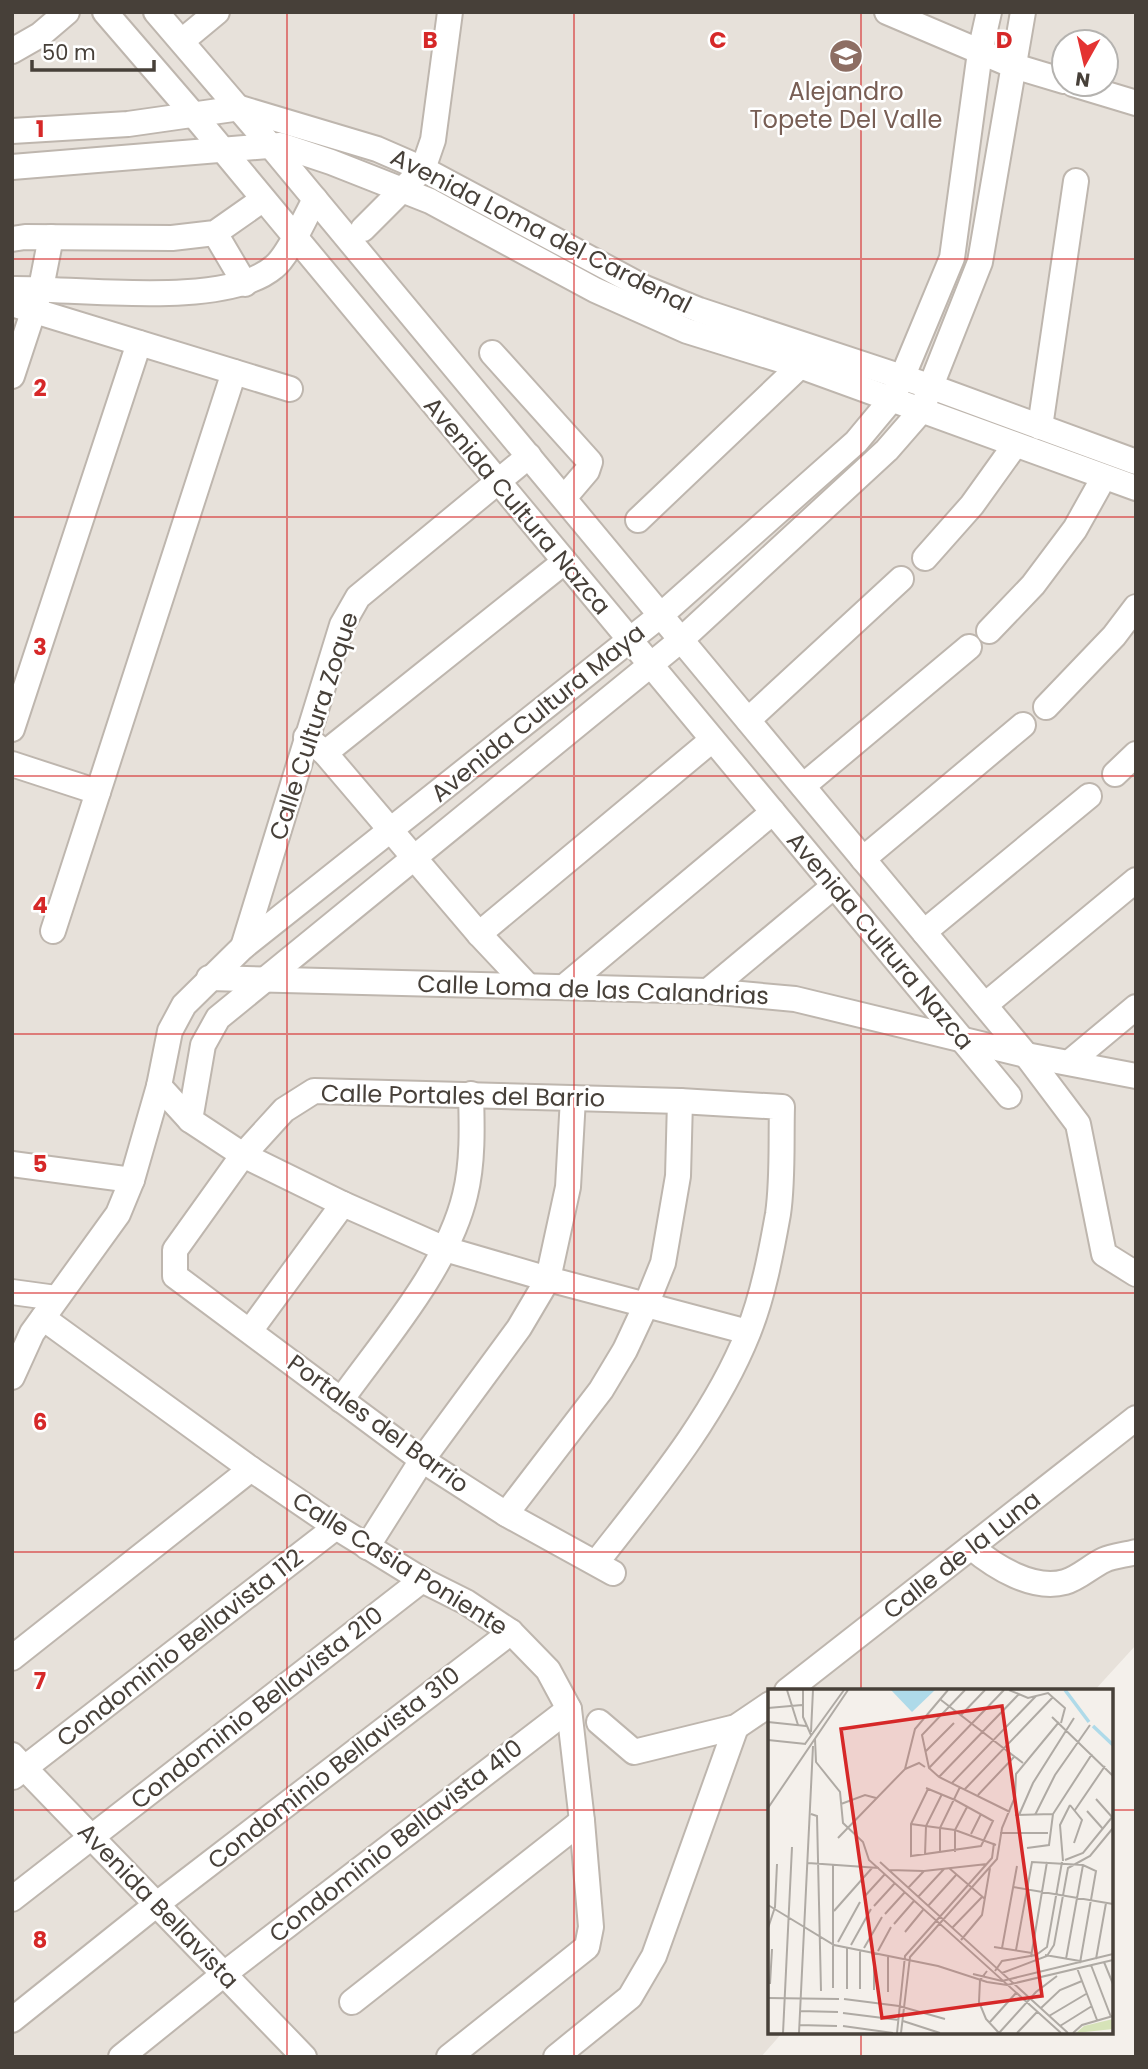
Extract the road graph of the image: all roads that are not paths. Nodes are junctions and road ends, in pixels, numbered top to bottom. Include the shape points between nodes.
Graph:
1 (67, 12) edge
2 (105, 12) edge
3 (156, 12) edge
4 (217, 12) edge
5 (450, 12) edge
6 (887, 12) edge
7 (989, 12) edge
8 (1023, 12) edge
9 (182, 41) junction
10 (12, 51) edge
11 (979, 52) junction
12 (1014, 66) junction
13 (1050, 77) edge
14 (240, 108) junction
15 (192, 114) junction
16 (12, 131) edge
17 (270, 145) junction
18 (219, 148) junction
19 (12, 167) edge
20 (423, 169) junction
21 (1076, 181) dead end
22 (402, 189) junction
23 (315, 199) junction
24 (262, 200) junction
25 (362, 229) dead end
26 (215, 233) junction
27 (51, 237) junction
28 (294, 237) junction
29 (12, 239) edge
30 (245, 284) junction
31 (12, 289) edge
32 (639, 298) junction
33 (29, 301) edge
34 (693, 321) junction
35 (139, 343) junction
36 (492, 353) dead end
37 (800, 366) junction
38 (234, 372) junction
39 (12, 376) edge
40 (902, 378) junction
41 (932, 387) junction
42 (290, 389) dead end
43 (891, 400) junction
44 (921, 411) junction
45 (1040, 427) junction
46 (1015, 445) junction
47 (529, 456) junction
48 (1136, 462) edge
49 (1104, 477) junction
50 (497, 482) junction
51 (1136, 488) edge
52 (564, 498) junction
53 (638, 520) dead end
54 (925, 558) dead end
55 (564, 562) junction
56 (901, 579) dead end
57 (1136, 607) edge
58 (660, 615) junction
59 (989, 631) dead end
60 (681, 640) junction
61 (630, 641) junction
62 (970, 648) dead end
63 (650, 666) junction
64 (1046, 707) dead end
65 (748, 720) junction
66 (1023, 725) dead end
67 (12, 729) edge
68 (306, 737) junction
69 (712, 740) junction
70 (325, 753) junction
71 (1136, 754) edge
72 (12, 764) edge
73 (1115, 774) dead end
74 (803, 786) junction
75 (98, 792) junction
76 (1089, 796) dead end
77 (773, 813) junction
78 (391, 830) junction
79 (414, 858) junction
80 (863, 859) junction
81 (1136, 880) edge
82 (834, 886) junction
83 (53, 931) dead end
84 (924, 932) junction
85 (479, 934) junction
86 (243, 947) junction
87 (209, 978) junction
88 (268, 979) junction
89 (528, 986) junction
90 (564, 987) junction
91 (708, 991) junction
92 (985, 1006) junction
93 (1136, 1007) edge
94 (170, 1031) junction
95 (961, 1038) junction
96 (202, 1045) junction
97 (1026, 1055) junction
98 (1070, 1062) junction
99 (1136, 1076) edge
100 (159, 1086) junction
101 (471, 1094) junction
102 (1009, 1096) dead end
103 (573, 1098) junction
104 (680, 1101) junction
105 (190, 1120) junction
106 (243, 1155) junction
107 (12, 1164) edge
108 (132, 1180) junction
109 (343, 1204) junction
110 (444, 1249) junction
111 (175, 1250) joint
112 (1136, 1274) edge
113 (548, 1279) junction
114 (12, 1292) edge
115 (646, 1305) junction
116 (50, 1308) junction
117 (250, 1331) junction
118 (748, 1332) junction
119 (12, 1377) edge
120 (341, 1400) junction
121 (1136, 1418) edge
122 (422, 1460) junction
123 (251, 1469) junction
124 (506, 1514) junction
125 (336, 1527) junction
126 (367, 1547) junction
127 (971, 1547) junction
128 (1136, 1552) edge
129 (422, 1580) junction
130 (511, 1632) junction
131 (12, 1658) edge
132 (790, 1689) edge
133 (768, 1705) edge
134 (569, 1709) junction
135 (599, 1722) dead end
136 (736, 1727) junction
137 (16, 1767) edge
138 (582, 1821) junction
139 (91, 1837) junction
140 (12, 1899) edge
141 (157, 1904) junction
142 (224, 1974) junction
143 (352, 2002) dead end
144 (12, 2020) edge
145 (294, 2054) edge
146 (121, 2057) edge
147 (449, 2057) edge
148 (556, 2057) edge

1 - 10 street
2 - 15 street, Avenida Cultura Nazca
3 - 9 street, Avenida Cultura Nazca
4 - 9 street
5 - 20 street via 433,140
6 - 11 street
7 - 11 street, Avenida Cultura Maya
8 - 12 street, Avenida Cultura Maya
9 - 14 street, Avenida Cultura Nazca
11 - 12 street
11 - 40 street, Avenida Cultura Maya via 952,258
12 - 13 street
12 - 41 street, Avenida Cultura Maya via 980,262
14 - 15 street, Avenida Loma del Cardenal
14 - 17 street, Avenida Cultura Nazca
14 - 20 street, Avenida Loma del Cardenal via 377,149
15 - 16 street, Avenida Loma del Cardenal via 128,124
15 - 18 street, Avenida Cultura Nazca
17 - 18 street, Avenida Loma del Cardenal
17 - 22 street, Avenida Loma del Cardenal via 306,153
17 - 23 street, Avenida Cultura Nazca
18 - 19 street, Avenida Loma del Cardenal
18 - 24 street, Avenida Cultura Nazca
20 - 22 street
20 - 32 street, Avenida Loma del Cardenal
21 - 45 street
22 - 25 street
22 - 32 street, Avenida Loma del Cardenal via 595,290
23 - 28 street
23 - 47 street, Avenida Cultura Nazca
24 - 26 street
24 - 28 street, Avenida Cultura Nazca
26 - 27 street
26 - 30 street
27 - 29 street
27 - 33 street
28 - 30 street via 275,267
28 - 50 street, Avenida Cultura Nazca
30 - 33 street via 178,293
31 - 33 street
32 - 34 street, Avenida Loma del Cardenal
33 - 35 street
33 - 39 street
34 - 37 street, Avenida Loma del Cardenal
34 - 40 street, Avenida Loma del Cardenal
35 - 38 street
35 - 67 street
36 - 52 street via 590,463
37 - 43 street, Avenida Loma del Cardenal
37 - 53 street
38 - 42 street
38 - 75 street
40 - 41 street, Avenida Loma del Cardenal
40 - 43 street, Avenida Cultura Maya
41 - 44 street, Avenida Cultura Maya
41 - 45 street, Avenida Loma del Cardenal
43 - 44 street, Avenida Loma del Cardenal
43 - 58 street, Avenida Cultura Maya via 856,442
44 - 46 street, Avenida Loma del Cardenal
44 - 60 street, Avenida Cultura Maya via 887,450
45 - 48 street, Avenida Loma del Cardenal
46 - 49 street, Avenida Loma del Cardenal
46 - 54 street via 972,505
47 - 50 street, Calle Cultura Zoque
47 - 52 street, Avenida Cultura Nazca
49 - 51 street, Avenida Loma del Cardenal
49 - 59 street via 1075,529 1033,585
50 - 55 street, Avenida Cultura Nazca
50 - 68 street, Calle Cultura Zoque via 358,597 342,625
52 - 58 street, Avenida Cultura Nazca
55 - 61 street, Avenida Cultura Nazca
55 - 70 street
56 - 65 street
57 - 64 street
58 - 60 street, Avenida Cultura Nazca
58 - 61 street, Avenida Cultura Maya
60 - 63 street, Avenida Cultura Maya
60 - 65 street, Avenida Cultura Nazca
61 - 63 street, Avenida Cultura Nazca
61 - 78 street, Avenida Cultura Maya
62 - 74 street
63 - 69 street, Avenida Cultura Nazca
63 - 79 street, Avenida Cultura Maya
65 - 74 street, Avenida Cultura Nazca
66 - 80 street
68 - 70 street
68 - 86 street, Calle Cultura Zoque
69 - 77 street, Avenida Cultura Nazca
69 - 85 street
70 - 78 street
71 - 73 street
72 - 75 street
74 - 80 street, Avenida Cultura Nazca
75 - 83 street
76 - 84 street
77 - 82 street, Avenida Cultura Nazca
77 - 90 street
78 - 79 street
78 - 86 street, Avenida Cultura Maya
79 - 85 street
79 - 88 street, Avenida Cultura Maya
80 - 84 street, Avenida Cultura Nazca
81 - 92 street
82 - 91 street
82 - 95 street, Avenida Cultura Nazca
84 - 92 street, Avenida Cultura Nazca
85 - 89 street
86 - 87 street, Avenida Cultura Maya
87 - 88 street, Calle Loma de las Calandrias
87 - 94 street, Avenida Cultura Maya via 184,1004
88 - 89 street, Calle Loma de las Calandrias
88 - 96 street, Avenida Cultura Maya via 218,1018
89 - 90 street, Calle Loma de las Calandrias
90 - 91 street, Calle Loma de las Calandrias
91 - 95 street, Calle Loma de las Calandrias via 794,999
92 - 97 street, Avenida Cultura Nazca
93 - 98 street
94 - 96 street
94 - 100 street, Avenida Cultura Maya
95 - 97 street, Calle Loma de las Calandrias
95 - 102 street, Avenida Cultura Nazca
96 - 105 street, Avenida Cultura Maya
97 - 98 street, Calle Loma de las Calandrias
97 - 112 street, Avenida Cultura Nazca via 1078,1124 1104,1254
98 - 99 street, Calle Loma de las Calandrias
100 - 105 street
100 - 108 street, Avenida Cultura Maya
101 - 103 street, Calle Portales del Barrio
101 - 106 street, Calle Portales del Barrio via 314,1091 284,1110
101 - 110 street via 465,1195
103 - 104 street, Calle Portales del Barrio
103 - 113 street via 568,1187
104 - 115 street via 678,1176 663,1263
104 - 118 street, Calle Portales del Barrio via 782,1107 778,1212
105 - 106 street
106 - 109 street
106 - 111 street, Calle Portales del Barrio
107 - 108 street
108 - 116 street, Avenida Cultura Maya via 118,1214
109 - 110 street
109 - 117 street
110 - 113 street
110 - 120 street via 409,1307
111 - 117 street, Portales del Barrio via 175,1276
113 - 115 street
113 - 122 street via 519,1328
114 - 116 street
115 - 118 street
115 - 124 street via 601,1390
116 - 119 street, Avenida Cultura Maya via 32,1333
116 - 123 street, Calle Casia Poniente
117 - 120 street, Portales del Barrio
118 - 124 street, Portales del Barrio via 715,1400 604,1568
120 - 122 street, Portales del Barrio
121 - 127 street, Calle de la Luna
122 - 124 street, Portales del Barrio
122 - 126 street
123 - 125 street, Calle Casia Poniente
123 - 131 street
125 - 126 street, Calle Casia Poniente
125 - 137 street, Condominio Bellavista 112
126 - 129 street, Calle Casia Poniente
127 - 128 street via 1018,1576 1046,1585 1068,1581 1105,1559
127 - 132 street, Calle de la Luna
129 - 130 street, Calle Casia Poniente
129 - 139 street, Condominio Bellavista 210
130 - 134 street, Calle Casia Poniente via 548,1670
130 - 141 street, Condominio Bellavista 310
133 - 136 street
134 - 138 street, Calle Casia Poniente
134 - 142 street, Condominio Bellavista 410
135 - 136 street via 634,1752
136 - 148 street via 654,1956 630,1997
137 - 139 street, Avenida Bellavista
138 - 143 street
138 - 147 street, Calle Casia Poniente via 591,1927 587,1947
139 - 140 street, Condominio Bellavista 210
139 - 141 street, Avenida Bellavista
141 - 142 street, Avenida Bellavista
141 - 144 street, Condominio Bellavista 310
142 - 145 street, Avenida Bellavista
142 - 146 street, Condominio Bellavista 410

